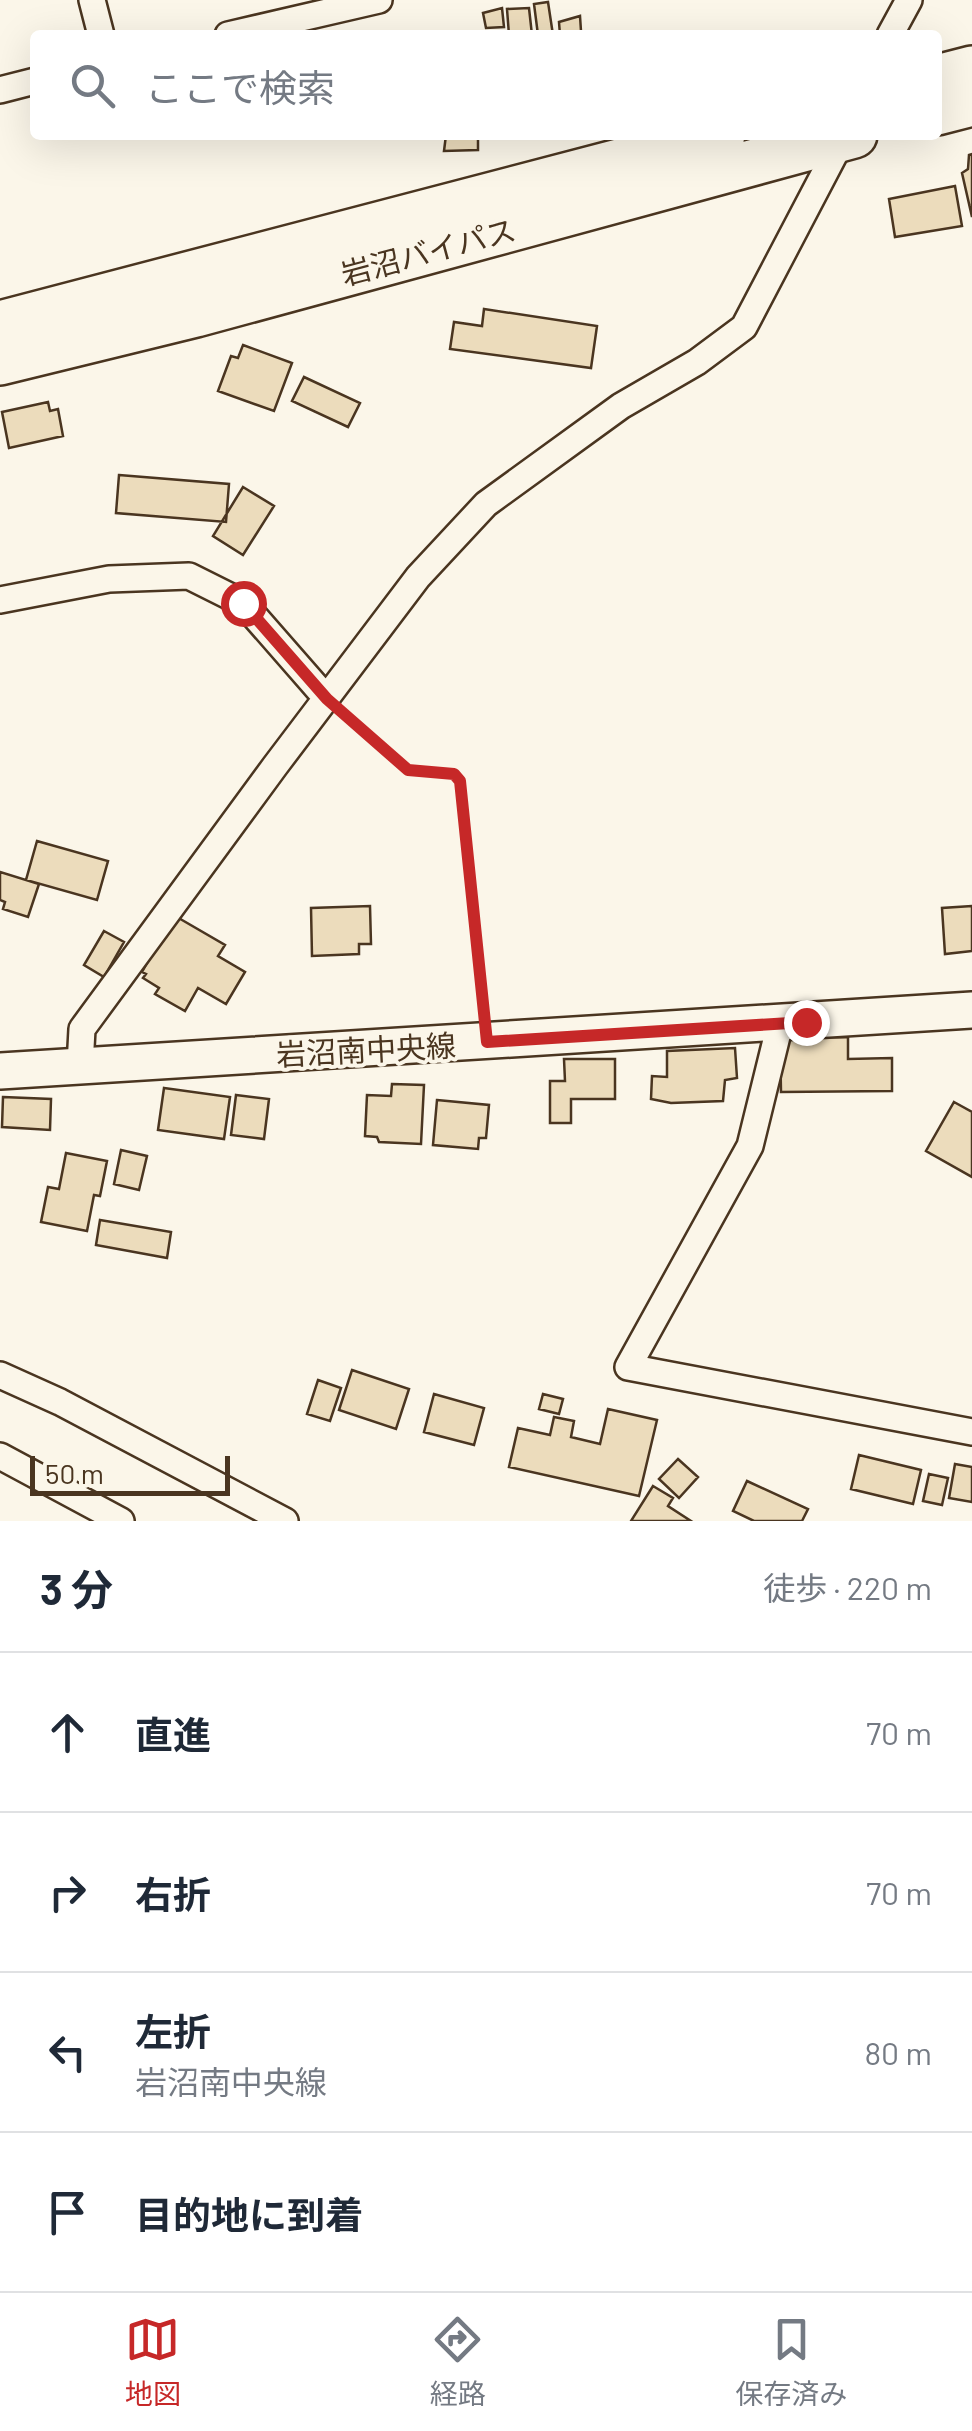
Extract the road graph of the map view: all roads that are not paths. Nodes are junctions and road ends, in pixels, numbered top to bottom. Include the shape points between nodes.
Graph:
1 (92, 0) edge
2 (379, 0) edge
3 (909, 0) edge
4 (100, 30) edge
5 (250, 30) edge
6 (893, 30) edge
7 (972, 68) edge
8 (942, 77) edge
9 (30, 82) edge
10 (0, 90) edge
11 (972, 103) edge
12 (942, 111) edge
13 (703, 140) edge
14 (833, 140) edge
15 (846, 140) edge
16 (0, 324) edge
17 (0, 362) edge
18 (0, 600) edge
19 (327, 699) junction
20 (972, 1010) edge
21 (780, 1024) junction
22 (80, 1066) junction
23 (0, 1071) edge
24 (0, 1375) edge
25 (972, 1432) edge
26 (0, 1456) edge
27 (122, 1521) edge
28 (285, 1521) edge

1 - 4 street
2 - 5 street
3 - 6 street
7 - 8 highway
9 - 10 street
11 - 12 highway
13 - 16 highway, 岩沼バイパス
14 - 17 highway, 岩沼バイパス
15 - 19 street via 744,327 486,504 418,577
18 - 19 street via 109,579 189,576 243,603
19 - 22 street via 82,1029
20 - 21 street, 岩沼南中央線
21 - 22 street, 岩沼南中央線
21 - 25 street via 750,1146 628,1366
22 - 23 street, 岩沼南中央線
24 - 28 street
26 - 27 street

